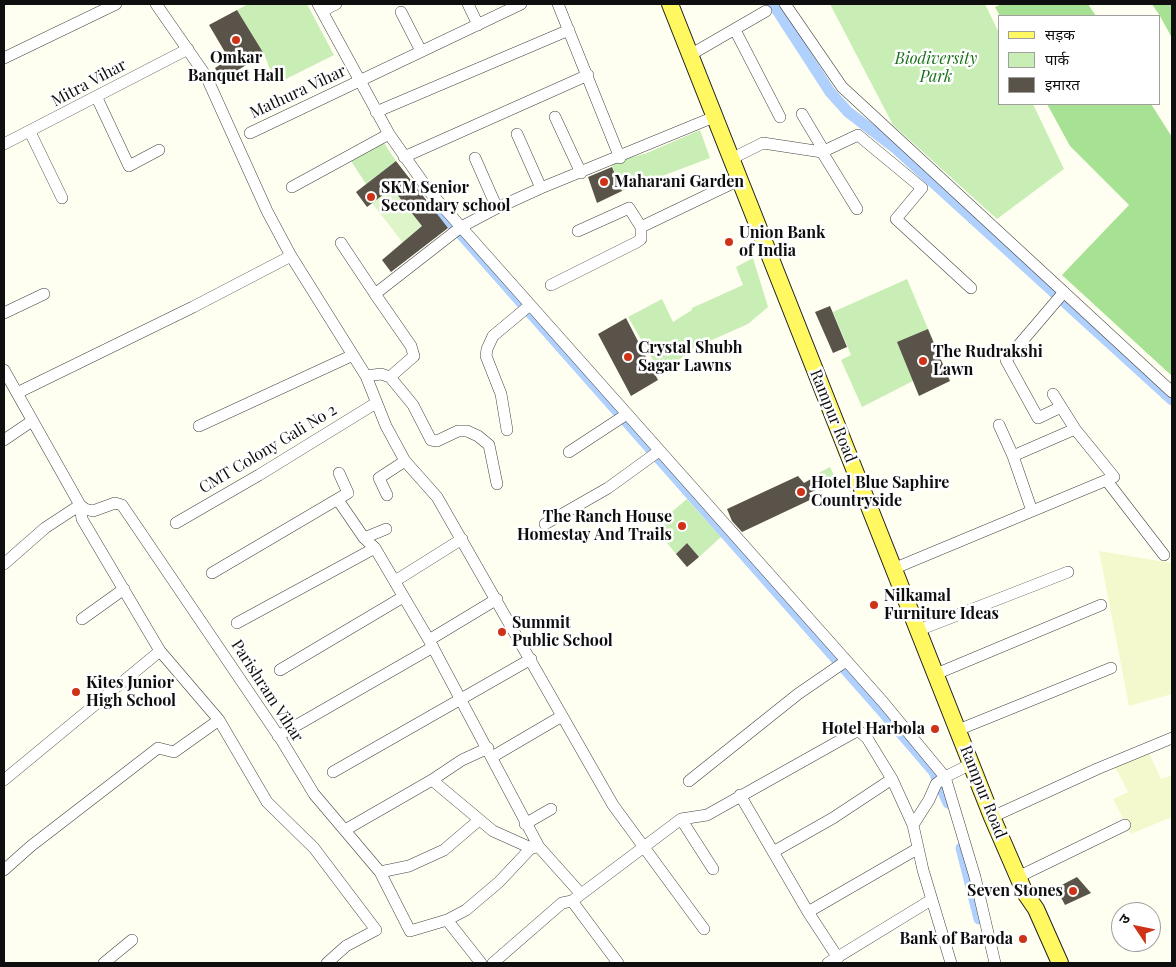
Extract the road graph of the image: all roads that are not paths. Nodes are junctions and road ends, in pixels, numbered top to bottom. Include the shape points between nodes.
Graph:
1 (116, 4) edge
2 (156, 4) edge
3 (336, 4) edge
4 (468, 4) edge
5 (521, 4) edge
6 (558, 4) edge
7 (670, 4) edge
8 (785, 4) edge
9 (320, 8) edge
10 (766, 11) dead end
11 (401, 12) dead end
12 (478, 25) junction
13 (569, 30) junction
14 (735, 30) junction
15 (188, 49) junction
16 (421, 52) junction
17 (690, 55) junction
18 (4, 58) edge
19 (588, 74) junction
20 (356, 82) junction
21 (97, 98) junction
22 (376, 112) junction
23 (802, 114) dead end
24 (555, 117) dead end
25 (780, 117) dead end
26 (714, 118) junction
27 (30, 132) junction
28 (250, 133) dead end
29 (517, 134) dead end
30 (386, 136) junction
31 (4, 144) edge
32 (159, 150) dead end
33 (823, 151) junction
34 (404, 156) junction
35 (474, 158) dead end
36 (620, 158) junction
37 (731, 159) junction
38 (581, 173) junction
39 (739, 180) junction
40 (292, 186) dead end
41 (541, 188) junction
42 (62, 198) dead end
43 (497, 208) junction
44 (857, 210) dead end
45 (640, 227) junction
46 (458, 230) junction
47 (578, 231) dead end
48 (341, 243) dead end
49 (291, 256) junction
50 (551, 285) dead end
51 (970, 288) dead end
52 (44, 294) dead end
53 (375, 294) junction
54 (1061, 296) junction
55 (528, 307) junction
56 (4, 313) edge
57 (351, 356) junction
58 (4, 370) edge
59 (366, 376) junction
60 (390, 377) junction
61 (17, 392) junction
62 (1172, 392) edge
63 (1053, 394) dead end
64 (376, 403) junction
65 (1061, 407) junction
66 (623, 416) junction
67 (32, 421) junction
68 (999, 425) dead end
69 (199, 426) dead end
70 (1075, 429) junction
71 (507, 430) dead end
72 (4, 440) edge
73 (569, 452) dead end
74 (656, 453) junction
75 (1013, 456) junction
76 (405, 461) junction
77 (339, 473) dead end
78 (1107, 481) junction
79 (497, 484) dead end
80 (387, 495) dead end
81 (338, 500) junction
82 (80, 505) junction
83 (1032, 511) junction
84 (176, 523) dead end
85 (545, 524) dead end
86 (386, 529) dead end
87 (364, 538) junction
88 (462, 539) junction
89 (375, 548) junction
90 (1164, 555) dead end
91 (4, 564) edge
92 (893, 569) junction
93 (1068, 572) dead end
94 (212, 573) dead end
95 (395, 580) junction
96 (124, 589) junction
97 (403, 597) junction
98 (497, 599) junction
99 (1101, 605) dead end
100 (82, 619) dead end
101 (236, 623) dead end
102 (919, 630) junction
103 (431, 643) junction
104 (160, 651) junction
105 (531, 659) junction
106 (842, 664) junction
107 (1111, 668) dead end
108 (280, 670) dead end
109 (936, 674) junction
110 (460, 699) junction
111 (562, 716) junction
112 (219, 720) junction
113 (958, 730) junction
114 (278, 736) junction
115 (1172, 738) edge
116 (490, 752) junction
117 (971, 764) junction
118 (333, 772) dead end
119 (892, 779) junction
120 (4, 780) edge
121 (432, 780) junction
122 (941, 780) junction
123 (689, 782) dead end
124 (740, 794) junction
125 (551, 808) dead end
126 (992, 817) junction
127 (681, 819) junction
128 (479, 820) junction
129 (525, 824) junction
130 (1125, 824) dead end
131 (913, 825) junction
132 (345, 830) junction
133 (642, 846) junction
134 (535, 848) junction
135 (917, 849) junction
136 (773, 852) junction
137 (713, 869) dead end
138 (4, 870) edge
139 (380, 872) junction
140 (1018, 877) junction
141 (1024, 893) junction
142 (576, 897) junction
143 (931, 900) junction
144 (808, 912) junction
145 (446, 920) junction
146 (704, 929) dead end
147 (132, 940) dead end
148 (833, 960) edge
149 (477, 962) edge
150 (104, 963) edge
151 (327, 963) edge
152 (493, 963) edge
153 (618, 963) edge
154 (952, 963) edge
155 (995, 963) edge
156 (1050, 963) edge
157 (1060, 963) edge

1 - 18 street
2 - 15 street
3 - 9 street
4 - 12 street
5 - 12 street, Mathura Vihar
6 - 13 street
7 - 17 main road, Rampur Road
8 - 54 street via 842,86
9 - 20 street
10 - 14 street
11 - 16 street
12 - 16 street, Mathura Vihar
13 - 19 street
13 - 22 street
14 - 17 street
14 - 25 street
15 - 21 street, Mitra Vihar
15 - 49 street via 206,76
16 - 20 street, Mathura Vihar
17 - 26 main road, Rampur Road
19 - 34 street
19 - 36 street
20 - 22 street
20 - 28 street, Mathura Vihar
21 - 27 street, Mitra Vihar
21 - 32 street via 129,166
22 - 30 street
23 - 33 street
24 - 38 street
26 - 36 street
26 - 37 main road, Rampur Road
27 - 31 street, Mitra Vihar
27 - 42 street
29 - 41 street
30 - 34 street
30 - 40 street
33 - 37 street via 763,144
33 - 44 street
33 - 51 street via 858,135 922,188 896,219
34 - 46 street
35 - 43 street
36 - 38 street
37 - 39 main road, Rampur Road
38 - 41 street
39 - 45 street
39 - 92 main road, Rampur Road
41 - 43 street
43 - 46 street
45 - 47 street via 629,208
45 - 50 street via 641,239 637,242
46 - 53 street
46 - 55 street
48 - 53 street
49 - 57 street
49 - 61 street
52 - 56 street
53 - 60 street via 411,346 414,356
54 - 62 street
54 - 65 street via 1006,360 1038,418
55 - 66 street
55 - 71 street via 493,336 486,356 500,394
57 - 59 street
57 - 69 street
58 - 61 street
59 - 60 street via 381,374
59 - 64 street
60 - 79 street via 413,405 431,440 437,441 467,430 489,445
61 - 67 street
63 - 65 street
64 - 76 street
64 - 84 street, CMT Colony Gali No 2
65 - 70 street
66 - 73 street
66 - 74 street
67 - 72 street
67 - 82 street
68 - 75 street
70 - 75 street
70 - 78 street via 1114,477
74 - 85 street via 608,488
74 - 106 street
75 - 83 street
76 - 80 street via 379,478
76 - 88 street via 437,497
77 - 81 street via 348,493
78 - 83 street
78 - 90 street
81 - 87 street
81 - 94 street
82 - 91 street via 45,528
82 - 96 street via 82,518
82 - 114 street, Parishram Vihar via 92,511 115,503 122,505
83 - 92 street
86 - 87 street
87 - 89 street
88 - 95 street
88 - 98 street
89 - 95 street
89 - 101 street
92 - 102 main road, Rampur Road
93 - 102 street
95 - 97 street
96 - 100 street
96 - 104 street
97 - 103 street
97 - 108 street
98 - 103 street
98 - 105 street
99 - 109 street
102 - 109 main road, Rampur Road
103 - 110 street
103 - 114 street
104 - 112 street
104 - 120 street
105 - 110 street
105 - 111 street
106 - 122 street
106 - 123 street via 798,694
107 - 113 street
109 - 113 main road, Rampur Road
110 - 116 street
110 - 118 street
111 - 116 street
111 - 133 street via 613,805
112 - 138 street via 174,752 158,748
112 - 151 street via 267,802 314,848 376,930 346,946
113 - 117 main road, Rampur Road
114 - 132 street, Parishram Vihar via 314,794
115 - 126 street
116 - 121 street via 462,760
116 - 129 street
117 - 122 street
117 - 126 main road, Rampur Road
119 - 124 street via 867,738 860,732 854,732
119 - 131 street
119 - 136 street
121 - 128 street
121 - 132 street
122 - 131 street
122 - 155 street via 975,876
124 - 127 street via 706,814
124 - 136 street
125 - 129 street
126 - 140 main road, Rampur Road
127 - 133 street
127 - 137 street
128 - 134 street via 493,831
128 - 139 street via 444,850 409,866
129 - 134 street
130 - 140 street
131 - 135 street
132 - 139 street, Parishram Vihar
133 - 142 street
133 - 146 street
134 - 142 street
134 - 145 street via 475,903
135 - 143 street
135 - 144 street
136 - 144 street
139 - 145 street, Parishram Vihar via 410,931
140 - 141 main road, Rampur Road
141 - 156 main road via 1026,908
141 - 157 main road, Rampur Road via 1036,909
142 - 152 street via 562,903
142 - 153 street
143 - 148 street
143 - 154 street
144 - 148 street
145 - 149 street
147 - 150 street

